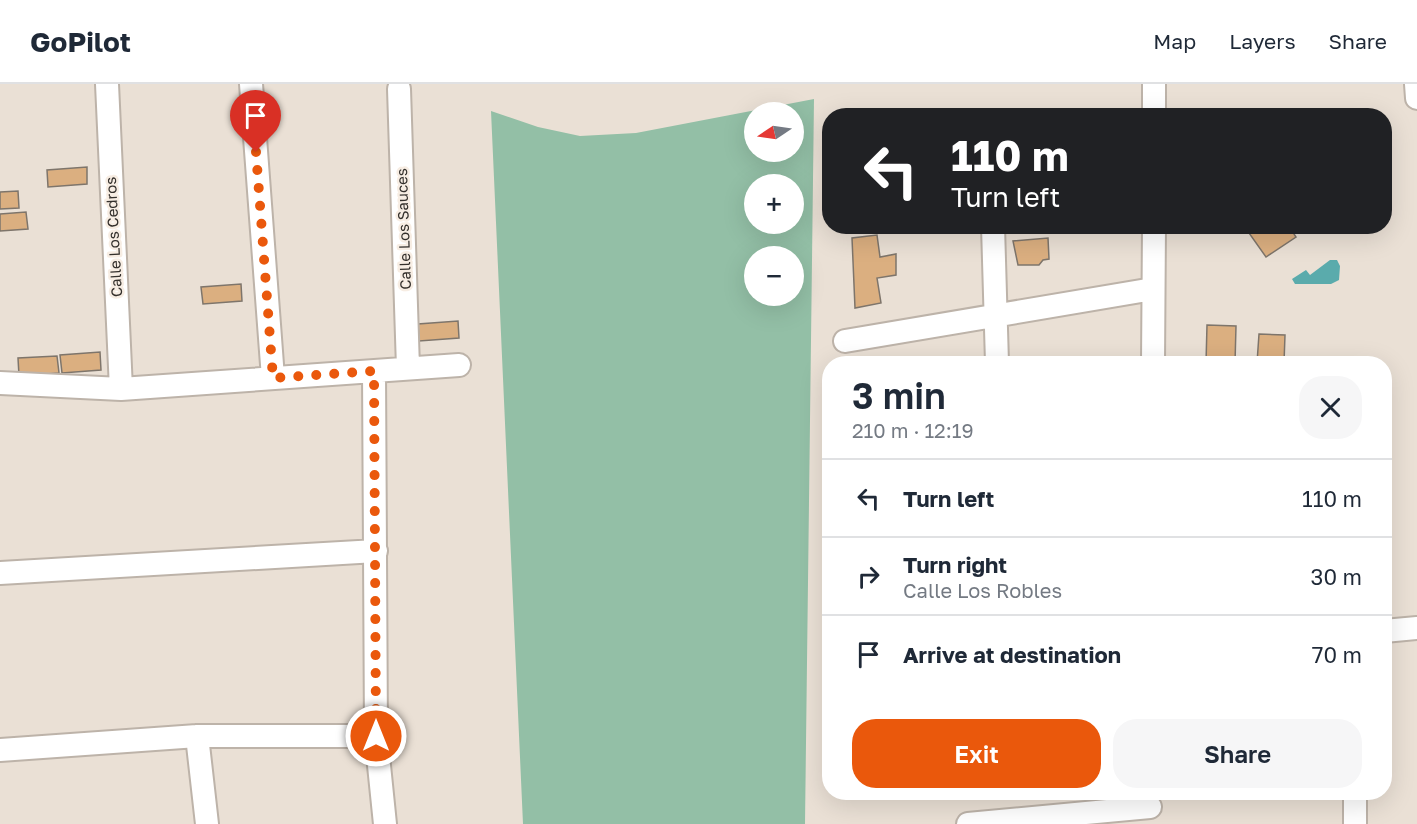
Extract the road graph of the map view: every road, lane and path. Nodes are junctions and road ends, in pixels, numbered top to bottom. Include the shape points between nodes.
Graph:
1 (107, 84) edge
2 (251, 84) edge
3 (1154, 84) edge
4 (1416, 84) edge
5 (399, 89) dead end
6 (1417, 98) edge
7 (1154, 108) edge
8 (993, 234) edge
9 (1154, 234) edge
10 (1153, 289) junction
11 (995, 316) junction
12 (845, 341) dead end
13 (996, 356) edge
14 (1153, 356) edge
15 (459, 365) dead end
16 (408, 368) junction
17 (374, 371) junction
18 (273, 378) junction
19 (0, 383) edge
20 (121, 389) junction
21 (376, 551) junction
22 (0, 573) edge
23 (1417, 628) edge
24 (1392, 630) edge
25 (197, 736) junction
26 (376, 736) junction
27 (0, 750) edge
28 (1355, 800) edge
29 (1151, 808) edge
30 (207, 824) edge
31 (385, 824) edge
32 (968, 824) edge
33 (1355, 824) edge

1 - 20 street, Calle Los Cedros
2 - 18 street
3 - 7 street
4 - 6 street
5 - 16 street, Calle Los Sauces
8 - 11 street
9 - 10 street
10 - 11 street
10 - 14 street
11 - 12 street
11 - 13 street
15 - 16 street
16 - 17 street
17 - 18 street
17 - 21 street
18 - 20 street
19 - 20 street
21 - 22 street
21 - 26 street
23 - 24 street
25 - 26 street
25 - 27 street
25 - 30 street
26 - 31 street
28 - 33 street
29 - 32 street

